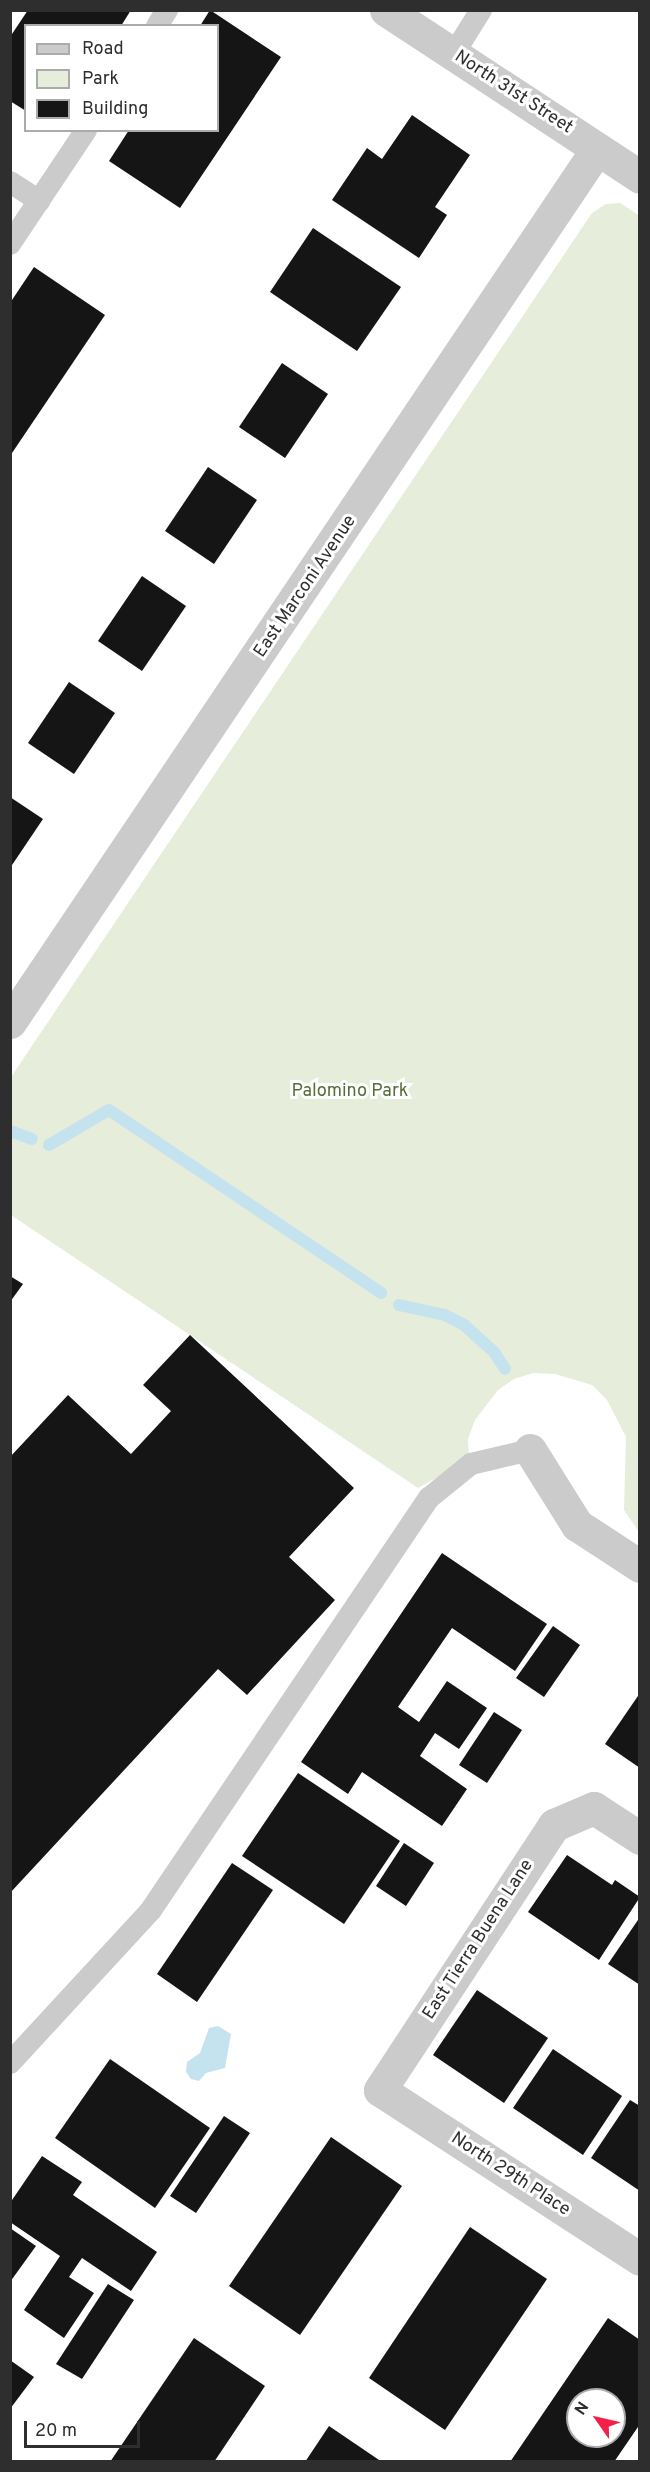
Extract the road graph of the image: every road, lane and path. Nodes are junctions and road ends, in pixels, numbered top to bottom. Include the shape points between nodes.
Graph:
1 (166, 10) edge
2 (386, 10) edge
3 (481, 10) edge
4 (157, 24) edge
5 (453, 55) junction
6 (86, 132) edge
7 (597, 149) junction
8 (639, 177) edge
9 (10, 182) edge
10 (39, 201) junction
11 (10, 244) edge
12 (10, 1022) edge
13 (530, 1450) joint
14 (639, 1566) edge
15 (639, 1838) edge
16 (10, 2063) edge
17 (380, 2090) joint
18 (639, 2259) edge

1 - 4 lane
2 - 5 street, North 31st Street
3 - 5 lane
5 - 7 street, North 31st Street
6 - 10 lane
7 - 8 street, North 31st Street
7 - 12 street, East Marconi Avenue
9 - 10 lane
10 - 11 lane
13 - 14 street via 578,1525
13 - 16 lane via 471,1464 429,1498 151,1910
15 - 17 street, East Tierra Buena Lane via 594,1808 554,1825
17 - 18 street, North 29th Place

